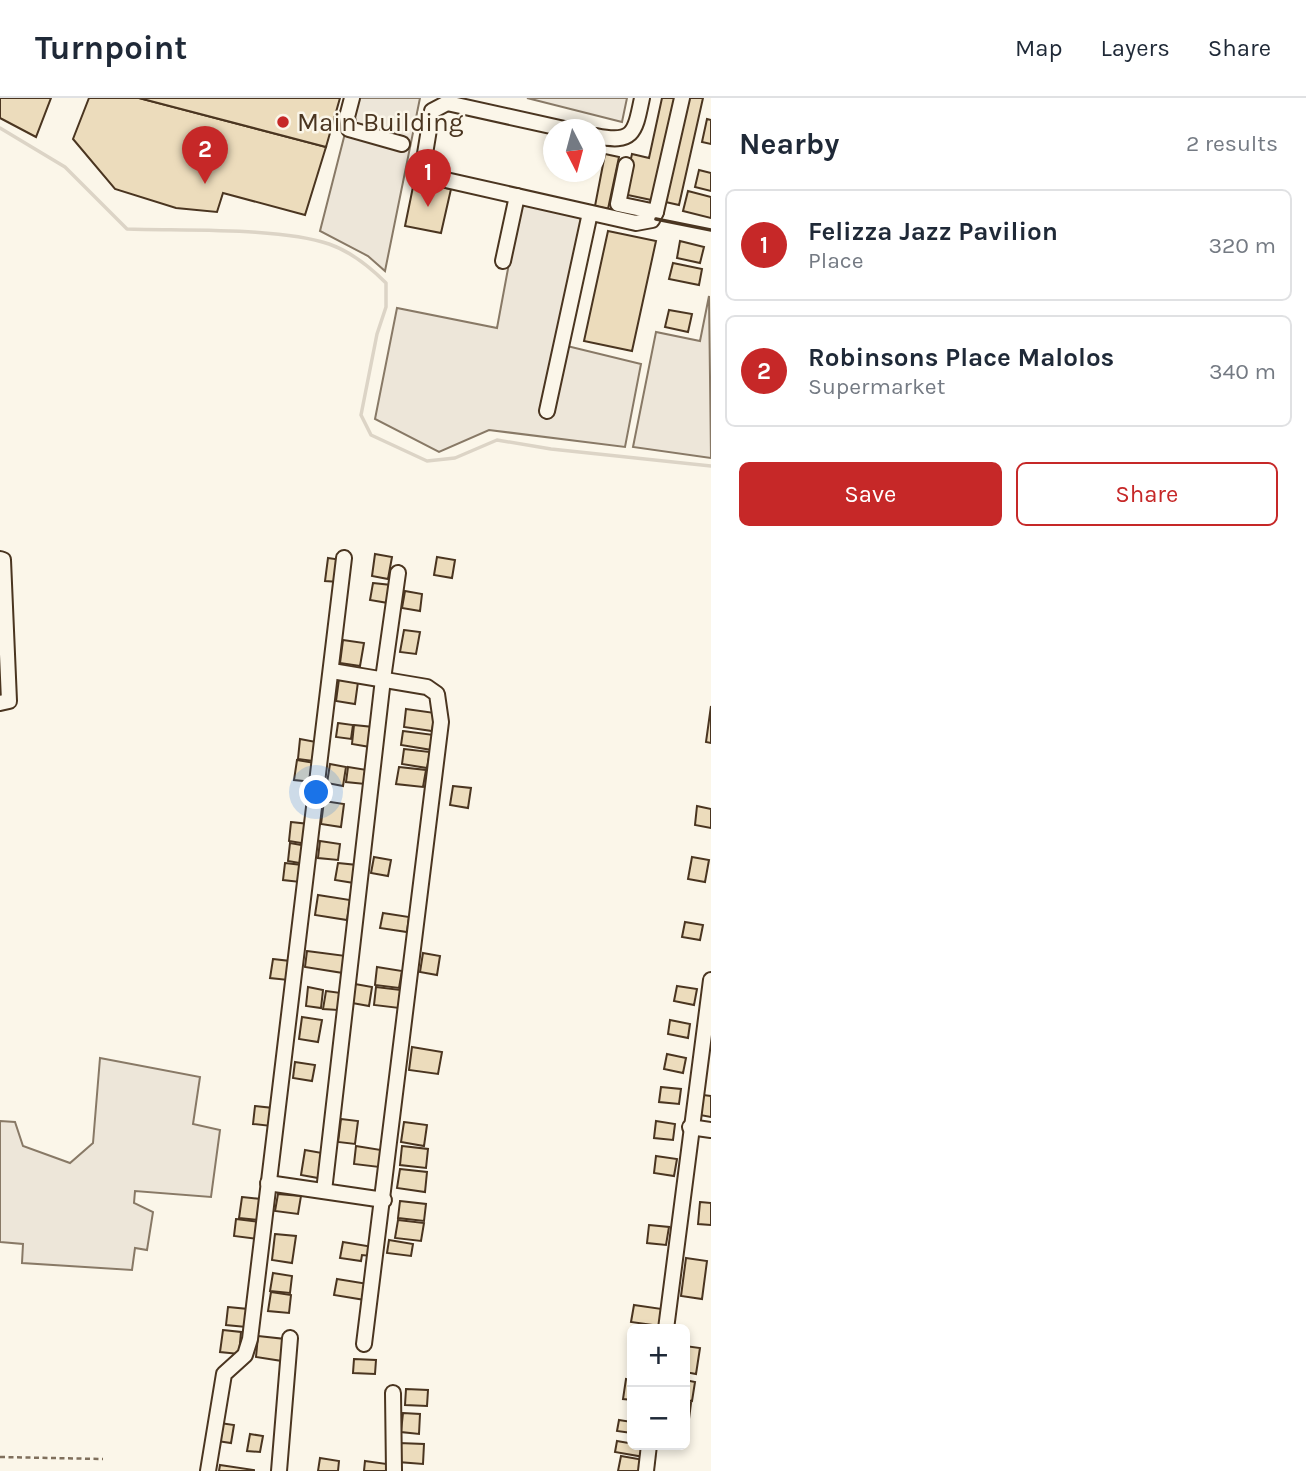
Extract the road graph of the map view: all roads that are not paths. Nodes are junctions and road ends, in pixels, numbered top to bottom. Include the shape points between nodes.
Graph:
1 (352, 98) edge
2 (642, 98) edge
3 (681, 98) edge
4 (483, 104) edge
5 (543, 122) edge
6 (606, 137) edge
7 (402, 144) dead end
8 (626, 165) dead end
9 (517, 196) junction
10 (656, 212) junction
11 (590, 213) junction
12 (503, 261) dead end
13 (547, 411) dead end
14 (344, 558) dead end
15 (0, 559) edge
16 (398, 573) dead end
17 (332, 671) junction
18 (383, 679) junction
19 (0, 703) edge
20 (711, 980) edge
21 (690, 1127) junction
22 (711, 1130) edge
23 (268, 1183) junction
24 (324, 1191) junction
25 (384, 1200) junction
26 (667, 1324) edge
27 (290, 1338) dead end
28 (364, 1344) dead end
29 (393, 1393) dead end
30 (648, 1450) edge
31 (208, 1471) edge
32 (279, 1471) edge
33 (394, 1471) edge
34 (646, 1471) edge

1 - 7 street via 349,129
2 - 6 street via 636,127 628,137
3 - 10 street
4 - 5 street
4 - 9 street via 447,103 432,111 422,166 425,172
8 - 10 street via 618,204
9 - 11 street
9 - 12 street
10 - 11 street via 652,220 636,223
11 - 13 street
14 - 17 street
15 - 19 street via 9,701
16 - 18 street
17 - 18 street
17 - 23 street
18 - 24 street
18 - 25 street via 427,687 437,694 441,722
20 - 21 street
21 - 22 street
21 - 26 street
23 - 24 street
23 - 31 street via 250,1339 246,1354 223,1374
24 - 25 street
25 - 28 street
27 - 32 street
29 - 33 street
30 - 34 street

